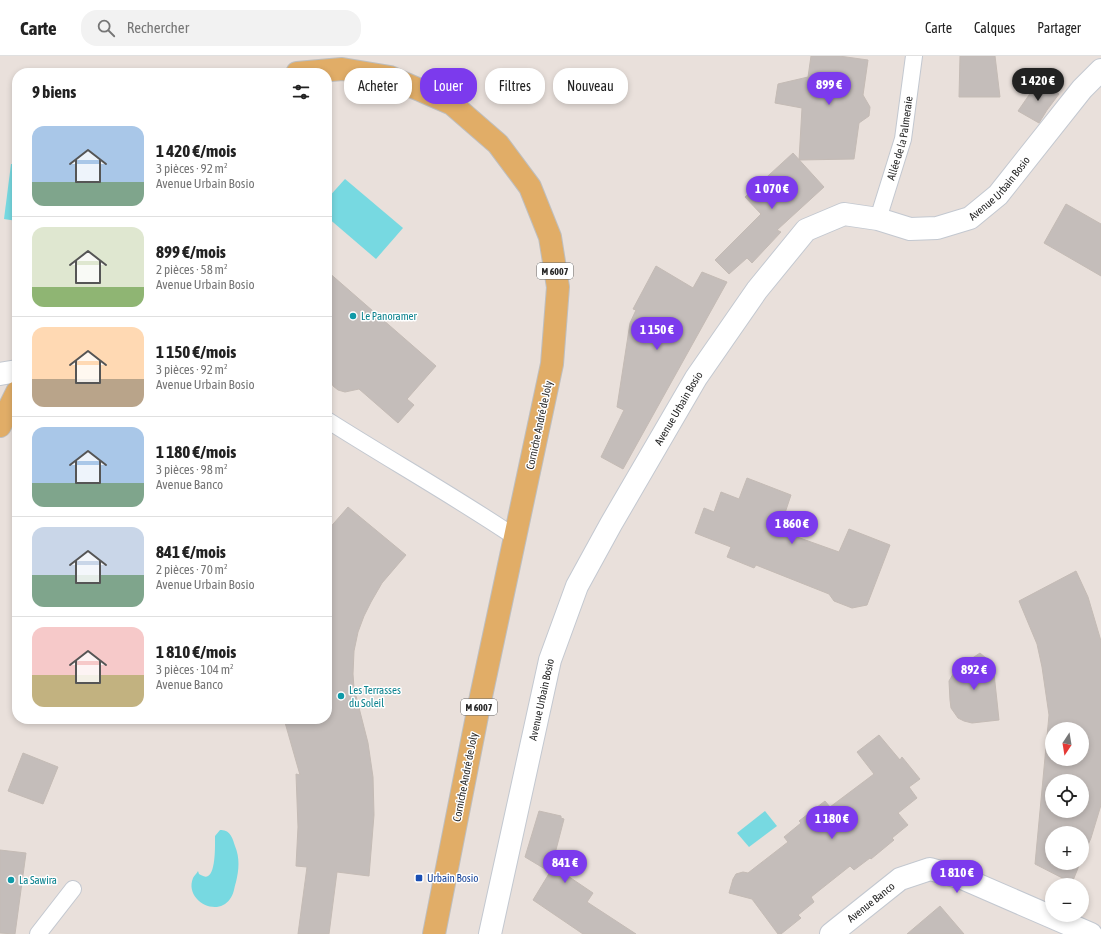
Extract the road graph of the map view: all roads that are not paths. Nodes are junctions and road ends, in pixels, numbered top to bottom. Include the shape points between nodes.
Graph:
1 (914, 56) edge
2 (341, 63) edge
3 (319, 68) edge
4 (1101, 70) edge
5 (878, 220) junction
6 (12, 372) edge
7 (0, 374) edge
8 (12, 402) edge
9 (332, 423) edge
10 (0, 426) edge
11 (515, 537) junction
12 (73, 888) dead end
13 (38, 934) edge
14 (434, 934) edge
15 (490, 934) edge
16 (831, 934) edge
17 (1091, 934) edge

1 - 5 lane, Allée de la Palmeraie via 903,139
2 - 3 main road, Corniche André de Joly / M 6007
2 - 11 main road, Corniche André de Joly / M 6007 via 390,77 452,104 498,144 530,187 550,237 558,287 552,364
4 - 5 street, Avenue Urbain Bosio via 1082,89 998,195 970,218 937,228 910,229
5 - 15 street, Avenue Urbain Bosio via 844,214 806,230 757,290 696,378 577,586 550,660
6 - 7 street
8 - 10 main road
9 - 11 lane
11 - 14 main road, Corniche André de Joly / M 6007
12 - 13 lane
16 - 17 street, Avenue Banco via 900,879 930,869 962,878

